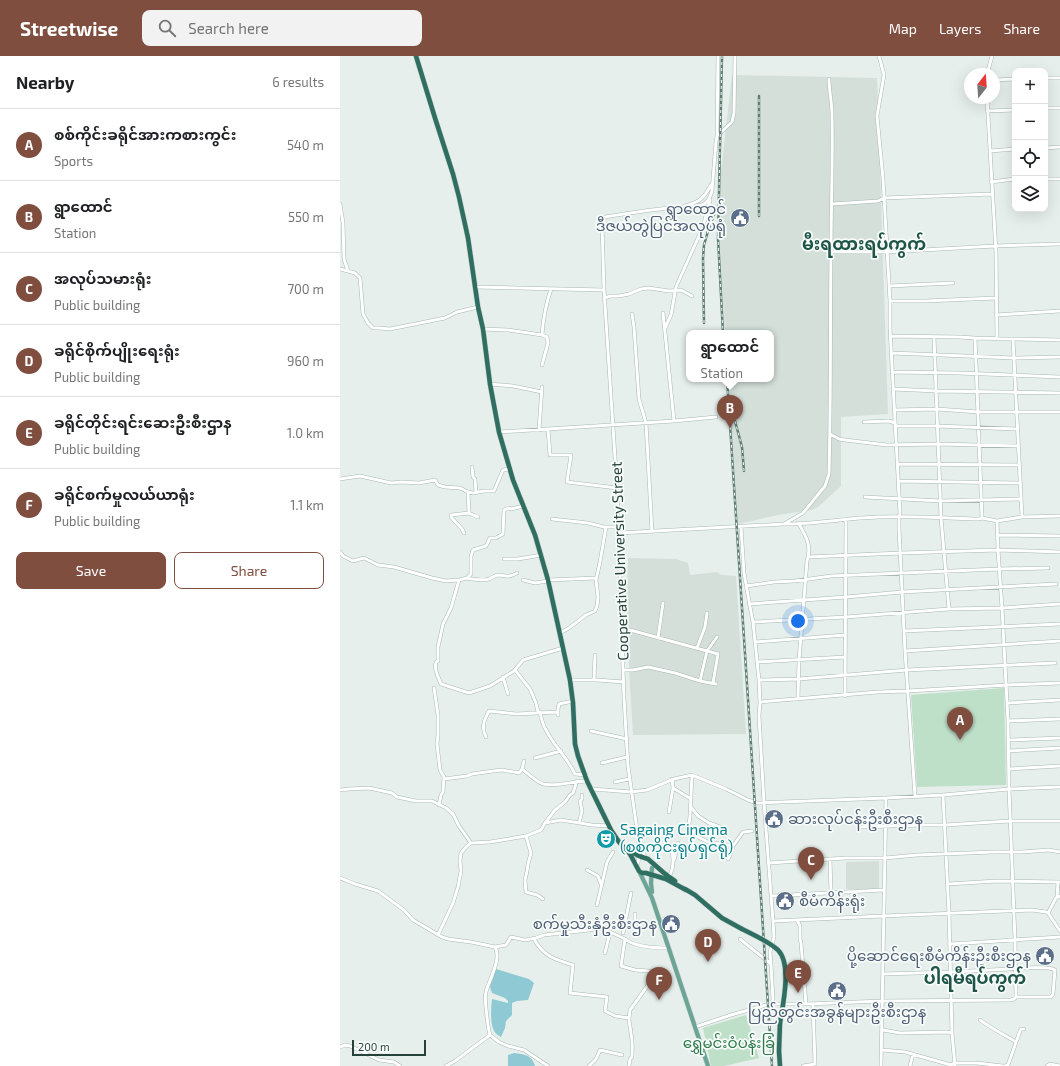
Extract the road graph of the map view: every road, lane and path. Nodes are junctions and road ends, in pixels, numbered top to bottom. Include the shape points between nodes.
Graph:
1 (416, 56) edge
2 (718, 56) edge
3 (735, 56) edge
4 (879, 56) edge
5 (992, 56) edge
6 (989, 68) edge
7 (1048, 78) edge
8 (1060, 78) edge
9 (829, 79) dead end
10 (1012, 79) edge
11 (1000, 80) edge
12 (987, 104) edge
13 (1048, 108) edge
14 (1060, 108) edge
15 (1012, 110) edge
16 (987, 111) junction
17 (717, 136) junction
18 (1060, 147) edge
19 (1048, 148) edge
20 (1012, 149) edge
21 (990, 151) junction
22 (1048, 179) edge
23 (1060, 179) edge
24 (1012, 180) edge
25 (992, 182) junction
26 (712, 184) junction
27 (992, 194) junction
28 (710, 197) junction
29 (884, 198) junction
30 (340, 204) edge
31 (832, 204) junction
32 (680, 207) junction
33 (1060, 244) edge
34 (995, 246) junction
35 (831, 252) junction
36 (886, 252) junction
37 (340, 269) edge
38 (348, 271) junction
39 (953, 282) dead end
40 (889, 286) junction
41 (475, 287) junction
42 (551, 289) junction
43 (604, 290) junction
44 (675, 291) junction
45 (692, 296) dead end
46 (604, 298) junction
47 (996, 298) junction
48 (890, 301) junction
49 (478, 307) junction
50 (1060, 311) edge
51 (663, 313) dead end
52 (632, 314) dead end
53 (996, 315) junction
54 (665, 328) junction
55 (483, 329) junction
56 (542, 335) junction
57 (891, 336) junction
58 (934, 337) junction
59 (975, 338) junction
60 (997, 339) junction
61 (1013, 339) junction
62 (1060, 340) edge
63 (892, 353) junction
64 (934, 354) junction
65 (976, 356) junction
66 (1014, 358) junction
67 (1060, 358) edge
68 (542, 365) dead end
69 (892, 372) junction
70 (934, 373) junction
71 (976, 374) junction
72 (1014, 375) junction
73 (1060, 377) edge
74 (490, 384) junction
75 (542, 387) dead end
76 (893, 389) junction
77 (542, 392) junction
78 (936, 392) junction
79 (977, 392) junction
80 (1015, 393) junction
81 (1060, 393) edge
82 (936, 409) junction
83 (894, 410) junction
84 (978, 412) junction
85 (1016, 412) junction
86 (1060, 412) edge
87 (716, 416) dead end
88 (674, 421) junction
89 (864, 422) dead end
90 (646, 423) junction
91 (895, 424) junction
92 (613, 425) junction
93 (937, 426) junction
94 (979, 428) junction
95 (548, 429) junction
96 (1017, 429) junction
97 (539, 430) junction
98 (499, 432) junction
99 (830, 434) junction
100 (938, 444) junction
101 (896, 445) junction
102 (979, 445) junction
103 (1018, 446) junction
104 (897, 464) junction
105 (939, 464) junction
106 (980, 464) junction
107 (1019, 464) junction
108 (472, 466) dead end
109 (509, 469) junction
110 (340, 479) edge
111 (898, 481) junction
112 (940, 481) junction
113 (981, 483) junction
114 (1020, 483) junction
115 (618, 488) junction
116 (468, 492) junction
117 (476, 492) junction
118 (865, 497) dead end
119 (899, 498) junction
120 (1021, 499) junction
121 (940, 500) junction
122 (982, 500) junction
123 (524, 506) junction
124 (469, 513) junction
125 (1060, 516) edge
126 (478, 517) dead end
127 (899, 517) junction
128 (1022, 517) junction
129 (941, 518) junction
130 (982, 518) junction
131 (552, 519) dead end
132 (846, 519) junction
133 (997, 521) junction
134 (784, 524) junction
135 (799, 524) junction
136 (606, 527) junction
137 (619, 527) junction
138 (741, 527) junction
139 (652, 532) junction
140 (464, 533) dead end
141 (620, 534) junction
142 (997, 535) junction
143 (1060, 536) edge
144 (998, 550) junction
145 (340, 552) edge
146 (944, 552) junction
147 (1060, 552) edge
148 (901, 553) junction
149 (542, 555) junction
150 (846, 556) junction
151 (808, 558) junction
152 (504, 559) dead end
153 (1048, 568) dead end
154 (999, 569) junction
155 (946, 571) junction
156 (517, 573) dead end
157 (901, 573) junction
158 (846, 576) junction
159 (467, 578) junction
160 (596, 578) junction
161 (459, 580) junction
162 (523, 580) dead end
163 (548, 580) junction
164 (806, 580) junction
165 (1056, 584) dead end
166 (746, 586) junction
167 (1001, 587) junction
168 (947, 590) junction
169 (902, 592) junction
170 (846, 597) junction
171 (804, 600) junction
172 (663, 603) dead end
173 (749, 604) junction
174 (1060, 604) edge
175 (1002, 608) junction
176 (949, 609) junction
177 (903, 612) junction
178 (707, 613) dead end
179 (846, 617) junction
180 (802, 619) junction
181 (754, 622) junction
182 (1060, 624) edge
183 (1003, 626) junction
184 (630, 630) dead end
185 (904, 631) junction
186 (560, 634) junction
187 (845, 635) junction
188 (717, 637) dead end
189 (658, 638) junction
190 (801, 638) junction
191 (1060, 641) edge
192 (755, 642) junction
193 (1004, 644) junction
194 (563, 648) junction
195 (696, 648) junction
196 (707, 651) junction
197 (905, 651) junction
198 (595, 654) dead end
199 (845, 657) junction
200 (799, 660) junction
201 (757, 662) junction
202 (1054, 663) dead end
203 (1006, 666) junction
204 (515, 670) junction
205 (624, 670) junction
206 (907, 670) junction
207 (845, 675) junction
208 (504, 677) junction
209 (799, 679) junction
210 (570, 680) junction
211 (594, 680) junction
212 (759, 680) junction
213 (624, 682) junction
214 (700, 682) junction
215 (1060, 683) edge
216 (1007, 685) junction
217 (434, 688) dead end
218 (908, 691) junction
219 (508, 694) dead end
220 (845, 696) junction
221 (798, 699) junction
222 (1060, 700) edge
223 (573, 701) junction
224 (760, 702) junction
225 (1008, 703) junction
226 (539, 712) junction
227 (1060, 719) edge
228 (1008, 721) junction
229 (591, 732) dead end
230 (486, 737) dead end
231 (627, 738) junction
232 (1060, 738) edge
233 (1009, 740) junction
234 (1060, 748) edge
235 (561, 751) junction
236 (1009, 751) junction
237 (628, 757) junction
238 (535, 758) dead end
239 (524, 761) dead end
240 (602, 763) dead end
241 (1060, 766) edge
242 (522, 769) junction
243 (1009, 769) junction
244 (586, 775) junction
245 (692, 775) junction
246 (444, 779) junction
247 (629, 779) junction
248 (672, 779) junction
249 (577, 781) junction
250 (588, 781) junction
251 (615, 782) dead end
252 (1060, 787) edge
253 (673, 788) junction
254 (592, 789) junction
255 (1009, 789) junction
256 (340, 790) edge
257 (631, 792) junction
258 (582, 795) dead end
259 (943, 795) junction
260 (915, 796) junction
261 (886, 798) junction
262 (691, 799) junction
263 (764, 803) junction
264 (439, 805) junction
265 (690, 806) junction
266 (669, 812) dead end
267 (1010, 821) junction
268 (1060, 821) edge
269 (546, 823) junction
270 (579, 823) junction
271 (945, 825) junction
272 (609, 826) junction
273 (720, 827) dead end
274 (885, 827) junction
275 (858, 828) dead end
276 (752, 831) dead end
277 (638, 832) junction
278 (526, 836) junction
279 (619, 842) junction
280 (471, 843) junction
281 (678, 844) dead end
282 (671, 845) dead end
283 (733, 846) junction
284 (614, 852) dead end
285 (1012, 852) junction
286 (1060, 852) edge
287 (947, 854) junction
288 (639, 856) junction
289 (885, 858) junction
290 (728, 859) dead end
291 (830, 859) junction
292 (648, 860) junction
293 (769, 863) junction
294 (674, 864) junction
295 (638, 867) junction
296 (652, 868) junction
297 (587, 870) dead end
298 (646, 873) junction
299 (652, 875) junction
300 (669, 877) junction
301 (340, 878) edge
302 (1012, 881) junction
303 (1059, 882) edge
304 (948, 884) junction
305 (602, 885) junction
306 (686, 890) junction
307 (884, 890) junction
308 (631, 892) dead end
309 (831, 893) junction
310 (771, 896) junction
311 (1058, 897) edge
312 (652, 898) junction
313 (543, 899) dead end
314 (597, 905) dead end
315 (1014, 911) junction
316 (1048, 913) junction
317 (635, 914) dead end
318 (949, 914) junction
319 (884, 916) junction
320 (797, 920) junction
321 (773, 921) junction
322 (1060, 931) edge
323 (610, 932) junction
324 (623, 933) dead end
325 (438, 935) junction
326 (638, 935) dead end
327 (740, 938) dead end
328 (1060, 938) edge
329 (534, 939) junction
330 (625, 939) junction
331 (1015, 940) junction
332 (950, 944) junction
333 (495, 947) junction
334 (668, 948) junction
335 (605, 953) dead end
336 (771, 964) junction
337 (1016, 968) junction
338 (950, 972) junction
339 (883, 974) junction
340 (1016, 996) junction
341 (951, 1000) junction
342 (882, 1001) junction
343 (772, 1004) junction
344 (806, 1004) junction
345 (813, 1004) junction
346 (629, 1018) junction
347 (980, 1020) dead end
348 (694, 1027) junction
349 (1024, 1029) dead end
350 (883, 1030) junction
351 (952, 1033) junction
352 (490, 1035) junction
353 (1016, 1042) junction
354 (340, 1047) edge
355 (882, 1050) junction
356 (913, 1054) junction
357 (622, 1055) dead end
358 (1060, 1063) edge
359 (707, 1065) edge
360 (955, 1065) edge
361 (400, 1066) edge
362 (446, 1066) edge
363 (548, 1066) edge
364 (589, 1066) edge
365 (629, 1066) edge
366 (780, 1066) edge
367 (803, 1066) edge
368 (882, 1066) edge
369 (910, 1066) edge
370 (1004, 1066) edge
371 (1047, 1066) edge
372 (1058, 1066) edge

1 - 41 highway via 453,174 468,238
2 - 17 street
3 - 17 street via 733,118 729,126
4 - 29 street via 884,75 877,116
5 - 6 street
7 - 8 street
9 - 31 street via 832,107
10 - 11 street
12 - 16 street
13 - 14 street
15 - 16 street
16 - 21 street
17 - 26 street
18 - 19 street
20 - 21 street
21 - 25 street
22 - 23 street
24 - 25 street
25 - 27 street
26 - 28 street
26 - 32 street via 705,196
27 - 29 street
27 - 34 street
28 - 32 street via 705,204
28 - 44 street via 703,227
29 - 31 street via 878,201
29 - 36 street
30 - 38 street via 344,259
31 - 35 street
32 - 43 street, Cooperative University Street via 602,219
33 - 34 street
34 - 36 street
34 - 47 street
35 - 36 street
35 - 99 street
36 - 40 street
37 - 38 street
38 - 49 street via 360,278 363,314 373,328 390,329 444,318
39 - 40 street
40 - 48 street
41 - 42 street
41 - 49 highway
42 - 43 street
42 - 56 street
43 - 46 street, Cooperative University Street
44 - 45 street via 681,290
44 - 46 street via 641,289 629,294
44 - 54 street via 671,315
46 - 92 street, Cooperative University Street
47 - 48 street
47 - 53 street
48 - 57 street
49 - 55 highway
50 - 53 street
51 - 54 street
52 - 90 street via 639,399
53 - 60 street
54 - 88 street
55 - 56 street
55 - 74 highway
56 - 68 street via 548,340
57 - 58 street
57 - 63 street
58 - 59 street
58 - 64 street
59 - 60 street
59 - 65 street
60 - 61 street
61 - 62 street
61 - 66 street
63 - 64 street
63 - 69 street
64 - 65 street
64 - 70 street
65 - 66 street
65 - 71 street
66 - 67 street
66 - 72 street
69 - 70 street
69 - 76 street
70 - 71 street
70 - 78 street
71 - 72 street
71 - 79 street
72 - 73 street
72 - 80 street
74 - 77 street
74 - 98 highway
75 - 77 street
76 - 78 street
76 - 83 street
77 - 97 street
78 - 79 street
78 - 82 street
79 - 80 street
79 - 84 street
80 - 81 street
80 - 85 street
82 - 83 street
82 - 84 street
82 - 93 street
83 - 91 street
84 - 85 street
84 - 94 street
85 - 86 street
85 - 96 street
87 - 88 street
88 - 90 street
89 - 91 street via 888,421
90 - 92 street
90 - 139 street
91 - 93 street
91 - 101 street
92 - 95 street
92 - 115 street, Cooperative University Street
93 - 94 street
93 - 100 street
94 - 96 street
94 - 102 street
95 - 97 street
95 - 115 street via 550,456 571,455 567,482
96 - 103 street
97 - 98 street
98 - 109 highway
99 - 101 street via 839,439 858,443
99 - 134 street via 825,486 803,513
100 - 101 street
100 - 102 street
100 - 105 street
101 - 104 street
102 - 103 street
102 - 106 street
103 - 107 street
104 - 105 street
104 - 111 street
105 - 106 street
105 - 112 street
106 - 107 street
106 - 113 street
107 - 114 street
108 - 117 street
109 - 117 street via 503,470 494,492
109 - 123 highway
110 - 116 street via 360,476 391,483 435,480 438,485 460,488
111 - 112 street
111 - 119 street
112 - 113 street
112 - 121 street
113 - 114 street
113 - 122 street
114 - 120 street
115 - 137 street, Cooperative University Street
116 - 117 street
116 - 124 street
118 - 119 street
119 - 121 street
119 - 127 street
120 - 122 street
120 - 128 street
121 - 122 street
121 - 129 street
122 - 130 street
123 - 149 highway
123 - 159 street via 504,510 503,534 490,538 486,546 473,550 472,574
124 - 126 street
124 - 140 street via 450,517
125 - 128 street
127 - 129 street
127 - 132 street
127 - 148 street
128 - 133 street
129 - 130 street
129 - 146 street
130 - 133 street
131 - 136 street
132 - 135 street
132 - 150 street
133 - 142 street
134 - 135 street
134 - 138 street
135 - 151 street via 810,548
136 - 137 street
136 - 160 street
137 - 141 street, Cooperative University Street
138 - 139 street
138 - 166 street
139 - 141 street
141 - 205 street, Cooperative University Street
142 - 143 street
142 - 144 street
144 - 146 street
144 - 147 street
144 - 154 street
145 - 161 street via 353,561 364,558 432,578
146 - 148 street
146 - 155 street
148 - 150 street
148 - 157 street
149 - 152 street
149 - 163 highway
150 - 151 street
150 - 158 street
151 - 164 street
153 - 154 street
154 - 155 street
154 - 167 street
155 - 157 street
155 - 168 street
156 - 159 street via 508,577 497,575 488,580
157 - 158 street
157 - 169 street
158 - 164 street
158 - 170 street
159 - 161 street
160 - 163 street
160 - 186 street via 598,597 595,611
161 - 208 street via 443,624 438,647 438,661 435,667 441,684 469,693 490,686
162 - 163 street
163 - 186 highway
164 - 166 street
164 - 171 street
165 - 167 street
166 - 173 street
167 - 168 street
167 - 175 street
168 - 169 street
168 - 176 street
169 - 170 street
169 - 177 street
170 - 171 street
170 - 179 street
171 - 173 street
171 - 180 street
172 - 189 street
173 - 181 street
174 - 175 street
175 - 176 street
175 - 183 street
176 - 177 street
177 - 179 street
177 - 185 street
178 - 195 street via 705,627
179 - 180 street
179 - 187 street
180 - 181 street
180 - 190 street
181 - 192 street
182 - 183 street
183 - 185 street
183 - 193 street
184 - 189 street
185 - 197 street
186 - 194 highway
187 - 190 street
187 - 199 street
188 - 196 street
189 - 195 street
190 - 192 street
190 - 200 street
191 - 193 street
192 - 201 street
193 - 197 street
193 - 203 street
194 - 204 street via 523,660
194 - 210 highway
195 - 196 street
196 - 214 street
196 - 214 street via 718,654 715,684
197 - 206 street
198 - 211 street
199 - 200 street
199 - 207 street
200 - 201 street
200 - 209 street
201 - 212 street
202 - 203 street
203 - 206 street
203 - 216 street
204 - 208 street
204 - 226 street via 530,689
205 - 213 street, Cooperative University Street
205 - 214 street via 648,667
206 - 207 street
206 - 218 street
207 - 209 street
207 - 220 street
208 - 219 street
209 - 212 street
209 - 221 street
210 - 211 street
210 - 223 highway
211 - 213 street
212 - 224 street
213 - 231 street, Cooperative University Street
215 - 216 street
216 - 218 street
216 - 225 street
217 - 246 street via 438,715 437,744 440,770
218 - 220 street
218 - 260 street
220 - 221 street
221 - 224 street
222 - 225 street
223 - 226 street via 559,704 558,714
223 - 244 highway via 578,756
224 - 263 street
225 - 228 street
226 - 230 street via 516,714 488,711 483,732
226 - 235 street via 545,730
227 - 228 street
228 - 233 street
229 - 231 street
231 - 237 street, Cooperative University Street
232 - 233 street
233 - 236 street
234 - 236 street
235 - 238 street
235 - 244 street via 575,774
236 - 243 street
237 - 240 street
237 - 247 street, Cooperative University Street
239 - 242 street
241 - 243 street
242 - 246 street via 519,772 502,770
242 - 249 street via 542,783
243 - 255 street
244 - 250 highway
245 - 248 street
245 - 262 street
245 - 263 street via 755,803
246 - 264 street
247 - 251 street
247 - 257 street, Cooperative University Street
248 - 253 street
248 - 257 street via 647,790
249 - 250 street
249 - 269 street via 573,793 555,810
250 - 254 highway
252 - 255 street
253 - 262 street
253 - 266 street
254 - 257 street
254 - 272 highway
255 - 259 street
255 - 267 street
256 - 264 street via 370,788 392,793 397,797 432,801
257 - 277 street, Cooperative University Street
258 - 270 street
259 - 260 street
259 - 271 street
260 - 261 street
261 - 263 street
261 - 274 street
262 - 265 street
263 - 293 street
264 - 280 street via 453,814
265 - 273 street via 698,816
265 - 283 street via 688,832 708,842
267 - 268 street
267 - 271 street
267 - 285 street
269 - 270 street via 561,820
269 - 278 street via 541,830
270 - 272 street
271 - 274 street
271 - 287 street
272 - 279 highway
274 - 275 street
274 - 289 street
276 - 283 street via 743,832
277 - 288 street, Cooperative University Street
277 - 292 street, Cooperative University Street via 643,852
278 - 280 street
278 - 313 street via 531,853 525,880 526,892
279 - 288 highway
279 - 295 highway
280 - 325 street via 461,853 458,887
281 - 294 street
282 - 294 street
283 - 290 street
284 - 305 street via 607,862
285 - 286 street
285 - 287 street
285 - 302 street
287 - 289 street
287 - 304 street
288 - 292 highway
288 - 295 street, Cooperative University Street
289 - 291 street
289 - 307 street
291 - 293 street
291 - 309 street
292 - 295 highway via 640,860
292 - 296 highway
292 - 300 highway
293 - 310 street
294 - 300 street
295 - 298 highway via 642,873
295 - 312 main road
296 - 298 highway
296 - 299 main road
297 - 305 street via 598,876
298 - 299 highway
299 - 306 highway
299 - 312 main road
300 - 306 highway
301 - 325 street via 378,891 413,920
302 - 303 street
302 - 304 street
302 - 315 street
303 - 311 street
304 - 318 street
305 - 314 street
306 - 366 highway, bridge via 722,918 772,946 783,959 786,978 780,1023
307 - 309 street
307 - 319 street
308 - 324 street
309 - 310 street
310 - 321 street
311 - 316 street
312 - 334 main road
315 - 316 street via 1032,910
315 - 318 street
315 - 331 street
316 - 322 street
317 - 326 street
318 - 319 street
318 - 332 street
319 - 320 street
319 - 339 street
320 - 321 street
320 - 344 street via 800,926
321 - 336 street
323 - 329 street via 598,928 544,935
323 - 330 street
323 - 335 street
325 - 333 street
327 - 336 street
328 - 331 street
329 - 333 street via 511,937 506,945
329 - 346 street via 547,955 573,965 570,993 607,997 606,1011 615,1016
330 - 334 street via 649,947
330 - 346 street via 621,966 650,971 652,977 630,1010
331 - 332 street
331 - 337 street
332 - 338 street
333 - 352 street via 498,954 485,993
334 - 348 main road
336 - 343 street via 774,999
337 - 338 street
337 - 340 street
337 - 340 street via 1052,968 1056,973 1051,997
338 - 339 street
338 - 341 street
339 - 342 street
340 - 341 street via 1011,1000
341 - 342 street
341 - 351 street
342 - 345 street
342 - 350 street
343 - 344 street
343 - 348 street
344 - 345 street
345 - 367 street via 815,1064
346 - 365 street via 632,1048
347 - 353 street
348 - 359 main road
349 - 353 street via 1020,1030
350 - 351 street via 900,1033
350 - 355 street
351 - 360 street
352 - 362 street
352 - 363 street via 508,1046 524,1050
353 - 370 street via 1008,1065
354 - 361 street via 350,1046 379,1060 394,1062
355 - 356 street
355 - 368 street
356 - 360 street
356 - 369 street
357 - 364 street via 600,1050
358 - 372 street
360 - 370 street via 977,1063
371 - 372 street

